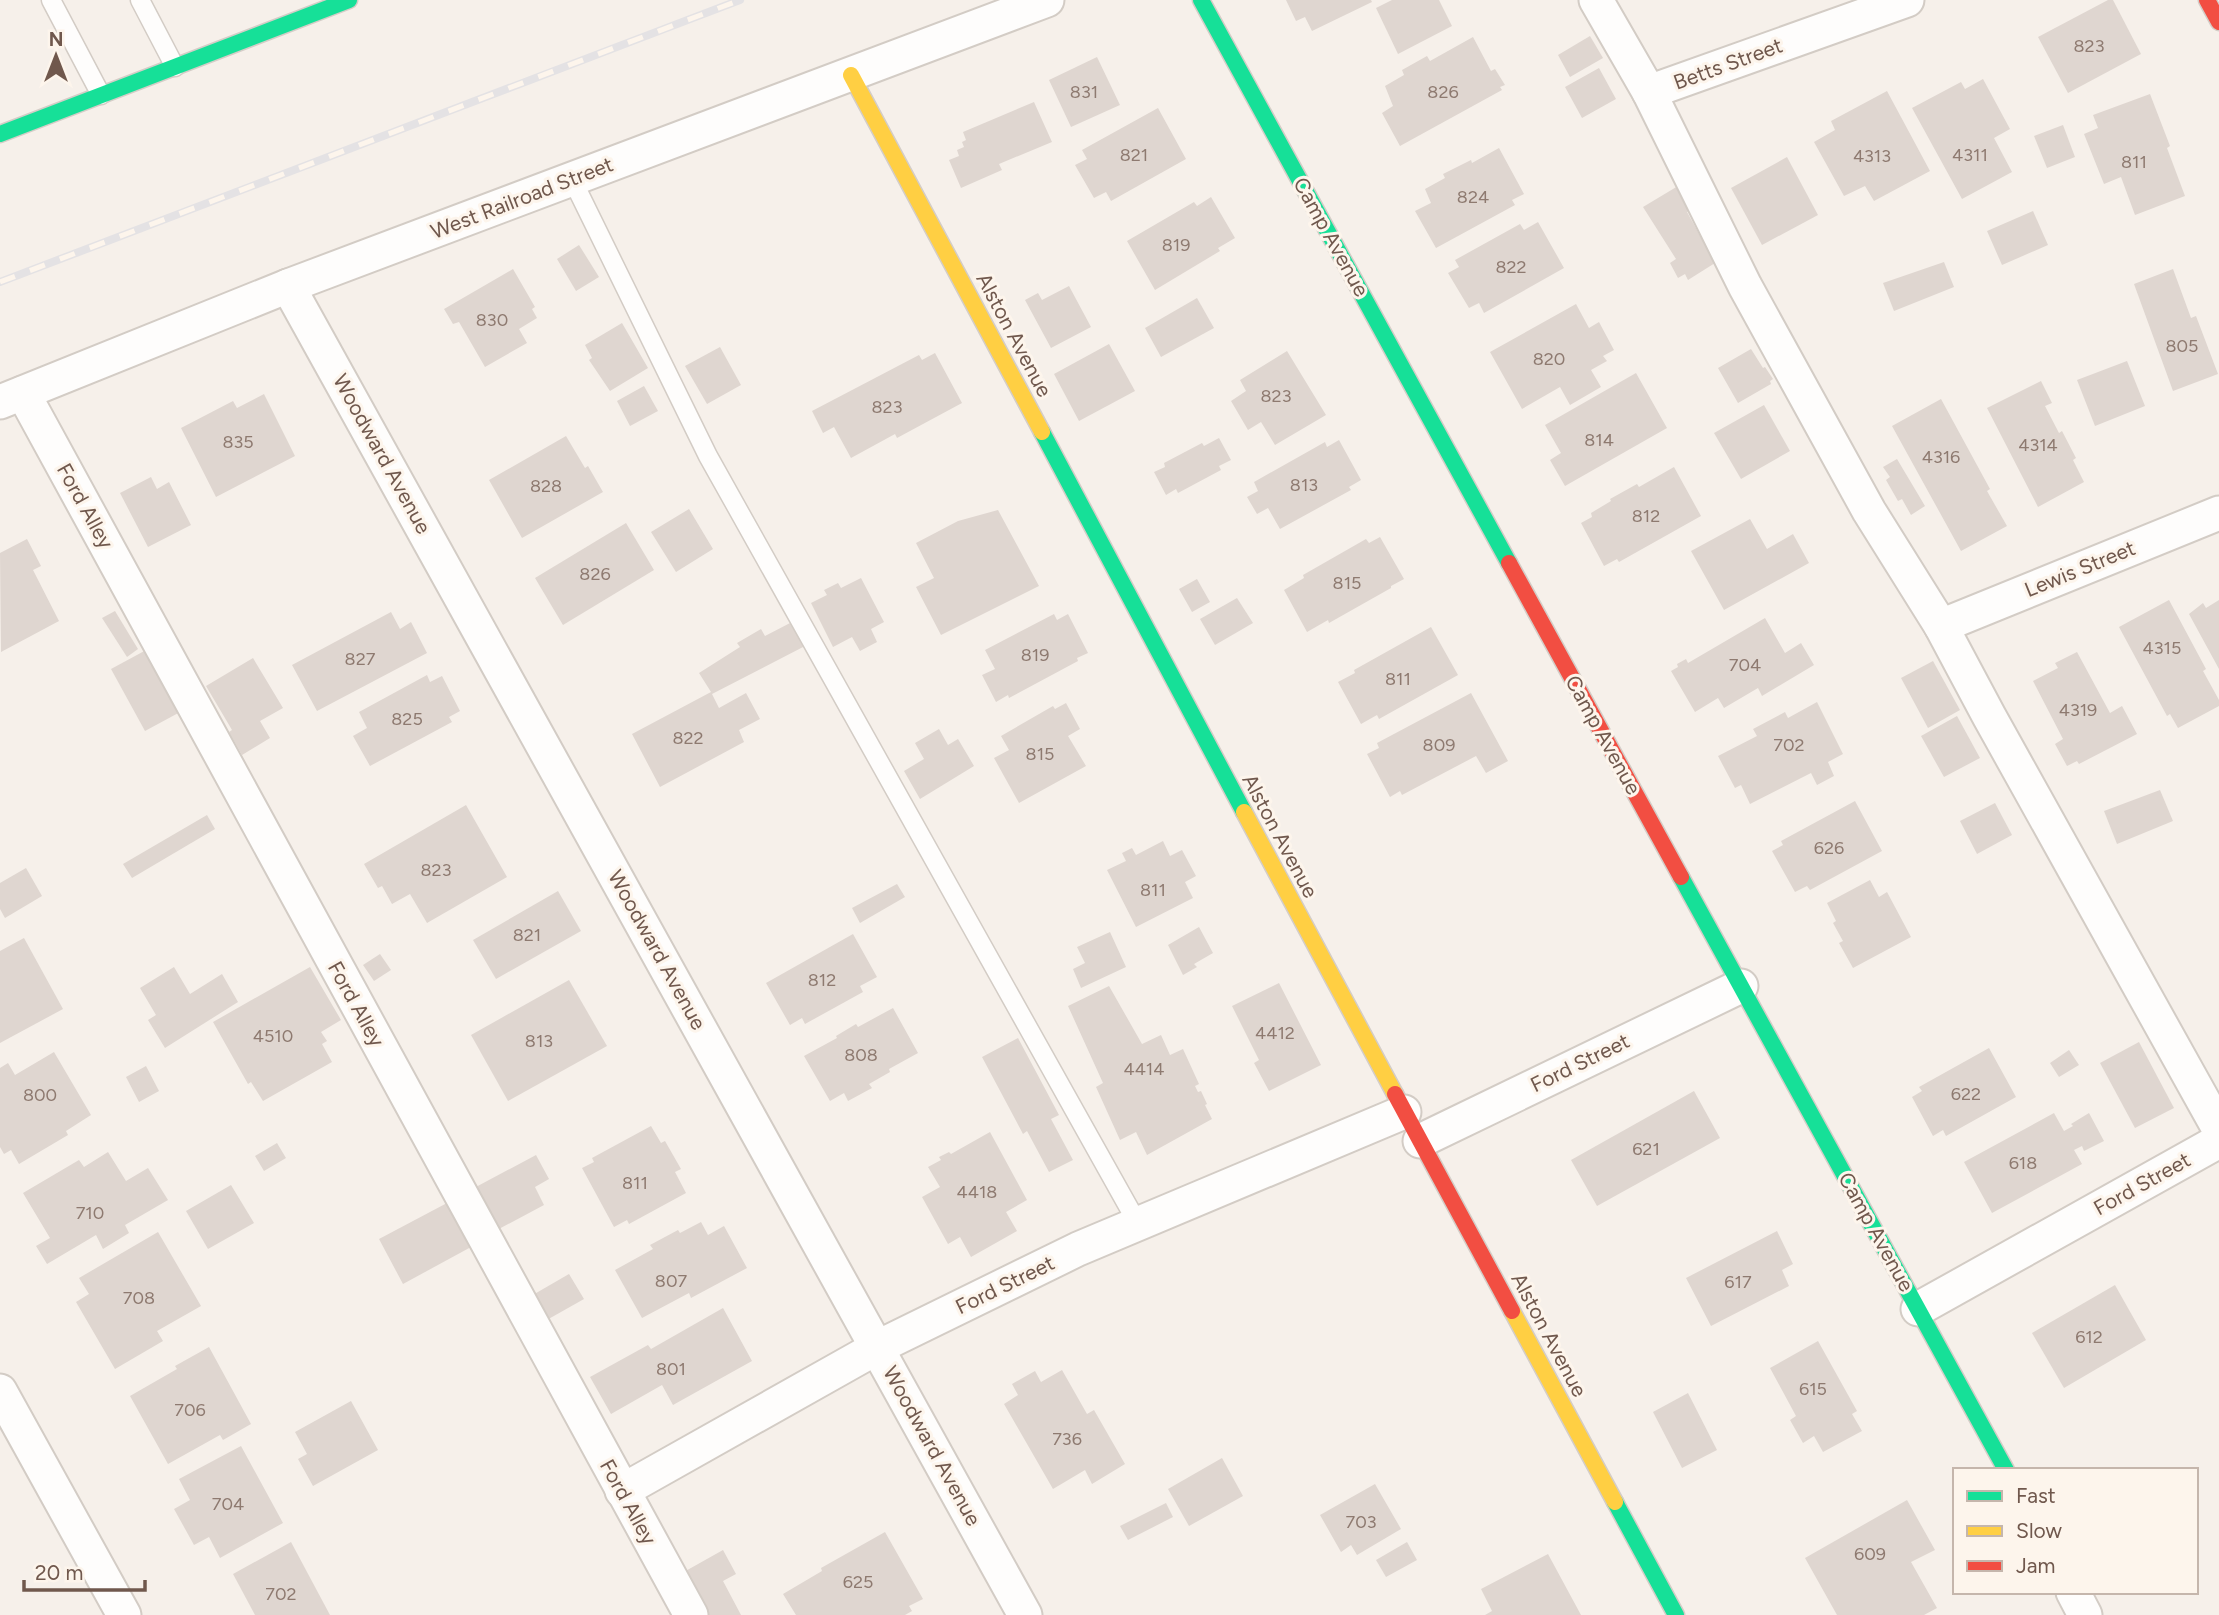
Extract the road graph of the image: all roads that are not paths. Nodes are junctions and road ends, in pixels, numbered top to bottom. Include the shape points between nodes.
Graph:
1 (51, 0) edge
2 (140, 0) edge
3 (349, 0) edge
4 (1047, 0) edge
5 (1201, 0) edge
6 (1596, 0) edge
7 (1907, 0) edge
8 (2207, 0) edge
9 (2219, 22) edge
10 (174, 67) junction
11 (851, 75) junction
12 (1649, 92) junction
13 (101, 95) junction
14 (0, 134) edge
15 (572, 179) junction
16 (288, 286) junction
17 (11, 397) edge
18 (2219, 513) edge
19 (1941, 626) junction
20 (1741, 986) junction
21 (1404, 1112) junction
22 (2219, 1129) edge
23 (1420, 1141) junction
24 (2219, 1141) edge
25 (1138, 1224) junction
26 (1918, 1309) junction
27 (878, 1347) junction
28 (0, 1391) edge
29 (2005, 1468) edge
30 (622, 1491) junction
31 (2074, 1594) edge
32 (124, 1615) edge
33 (691, 1615) edge
34 (1025, 1615) edge
35 (1676, 1615) edge
36 (2085, 1615) edge

1 - 13 lane
2 - 10 lane
3 - 10 street
4 - 11 street, West Railroad Street
5 - 20 street, Camp Avenue
6 - 12 street, Betts Street
7 - 12 street, Betts Street
8 - 9 street
10 - 13 street
11 - 15 street, West Railroad Street
11 - 21 street, Alston Avenue
12 - 19 street via 1745,286 1869,511
13 - 14 street
15 - 16 street, West Railroad Street
15 - 25 lane via 708,456
16 - 17 street, West Railroad Street
16 - 27 street, Woodward Avenue
17 - 30 street, Ford Alley
18 - 19 street, Lewis Street
19 - 22 street
20 - 23 street, Ford Street
20 - 26 street, Camp Avenue
21 - 23 street, Alston Avenue
21 - 25 street, Ford Street
23 - 35 street, Alston Avenue
24 - 26 street, Ford Street
25 - 27 street, Ford Street
26 - 29 street, Camp Avenue
27 - 30 street, Ford Street
27 - 34 street, Woodward Avenue
28 - 32 street
30 - 33 street, Ford Alley
31 - 36 street

